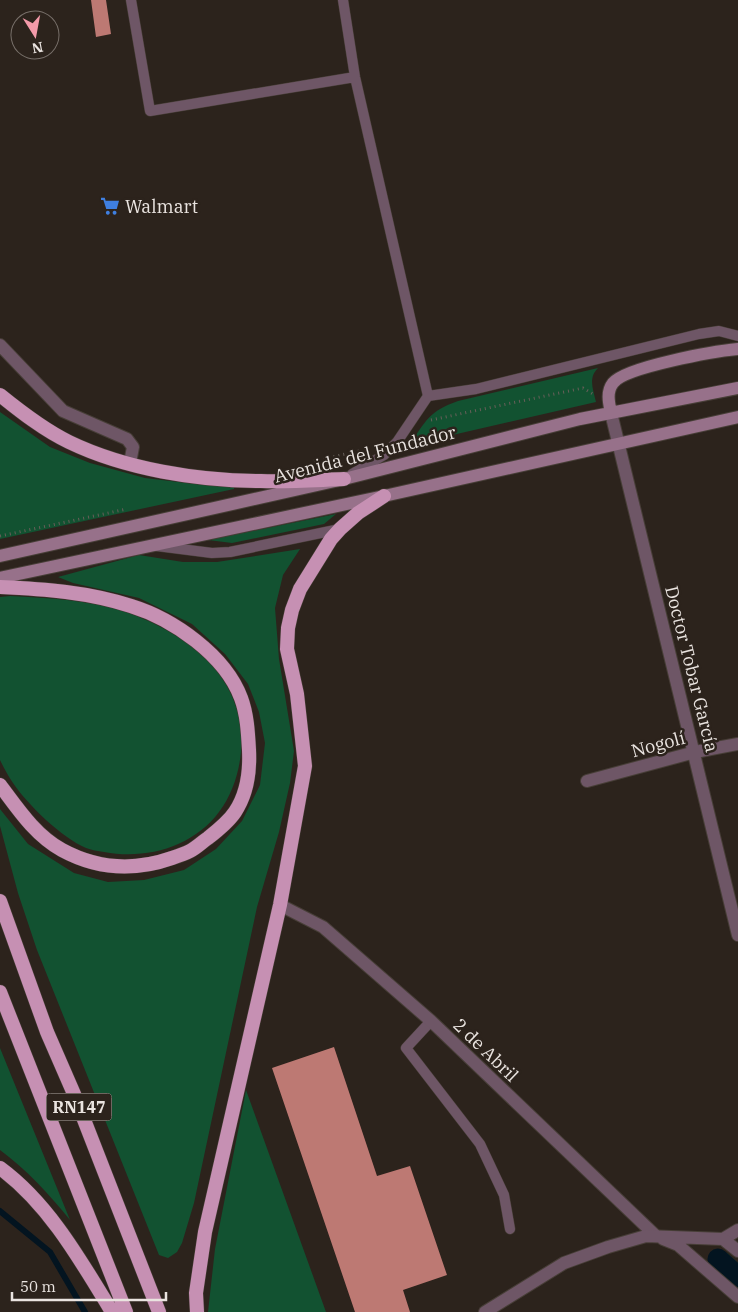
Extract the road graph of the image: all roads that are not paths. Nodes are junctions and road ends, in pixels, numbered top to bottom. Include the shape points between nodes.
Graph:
1 (131, 0) edge
2 (342, 0) edge
3 (355, 77) junction
4 (738, 336) edge
5 (0, 345) edge
6 (738, 349) edge
7 (738, 388) edge
8 (0, 395) edge
9 (428, 396) junction
10 (611, 413) junction
11 (738, 417) edge
12 (618, 443) junction
13 (130, 463) junction
14 (344, 479) junction
15 (384, 496) junction
16 (340, 529) junction
17 (149, 545) junction
18 (0, 556) edge
19 (0, 578) edge
20 (0, 587) edge
21 (738, 744) edge
22 (695, 752) junction
23 (587, 781) dead end
24 (0, 785) edge
25 (0, 901) edge
26 (280, 905) junction
27 (738, 935) edge
28 (0, 992) edge
29 (431, 1021) junction
30 (0, 1168) edge
31 (510, 1229) dead end
32 (738, 1230) edge
33 (656, 1236) junction
34 (723, 1239) junction
35 (738, 1252) edge
36 (738, 1297) edge
37 (112, 1312) edge
38 (126, 1312) edge
39 (159, 1312) edge
40 (197, 1312) edge
41 (485, 1312) edge

1 - 3 lane via 150,111
2 - 3 lane
3 - 9 lane
4 - 9 lane via 719,331 699,334 476,389
5 - 13 street via 62,411 127,439 133,447
6 - 10 main road via 626,373 609,390
7 - 10 main road, Avenida del Fundador
8 - 13 highway via 68,442
9 - 14 lane via 397,442 384,455
10 - 12 street, Doctor Tobar García
10 - 14 main road, Avenida del Fundador
11 - 12 main road
12 - 15 main road
12 - 22 street, Doctor Tobar García
13 - 14 highway via 211,478 260,481
14 - 18 main road, Avenida del Fundador
15 - 16 highway
15 - 17 main road
16 - 17 lane via 230,552 212,553
16 - 26 highway via 300,589 288,628 287,649 297,694 305,766
17 - 19 main road
20 - 24 highway via 104,598 168,622 199,643 224,668 240,697 248,730 249,762 246,788 235,812 216,832 190,851 154,864 120,867 93,862 62,850 36,830
21 - 22 street, Nogolí
22 - 23 street, Nogolí
22 - 27 street, Doctor Tobar García
25 - 39 highway, RN147 via 47,1032
26 - 29 street, 2 de Abril via 323,927
26 - 40 highway via 205,1232 196,1293
28 - 38 highway, RN147
29 - 31 lane via 406,1048 480,1144 504,1195
29 - 33 street, 2 de Abril
30 - 37 highway via 44,1210
32 - 34 street
33 - 34 street
33 - 36 street via 678,1245
33 - 41 street via 608,1246 564,1262
34 - 35 street

